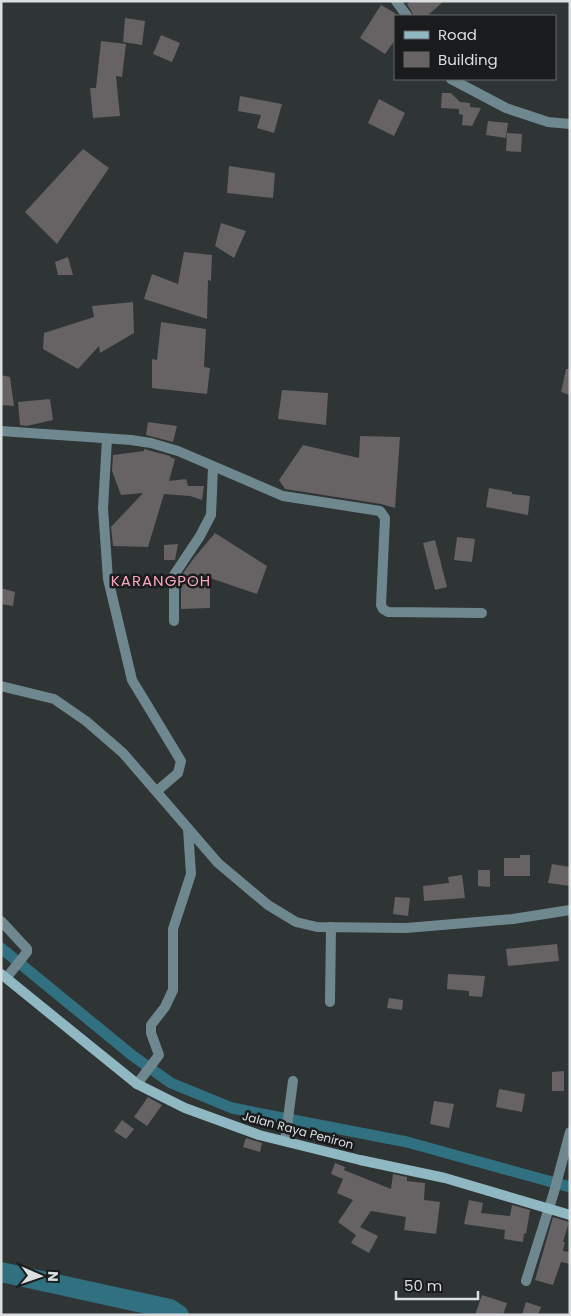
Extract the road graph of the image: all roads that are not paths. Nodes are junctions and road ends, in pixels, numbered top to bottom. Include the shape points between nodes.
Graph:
1 (396, 1) edge
2 (406, 15) edge
3 (453, 80) edge
4 (570, 124) edge
5 (1, 431) edge
6 (107, 439) junction
7 (213, 467) junction
8 (482, 613) dead end
9 (174, 621) dead end
10 (1, 686) edge
11 (157, 792) junction
12 (188, 829) junction
13 (570, 910) edge
14 (1, 921) edge
15 (331, 927) junction
16 (4, 976) edge
17 (330, 1002) dead end
18 (293, 1081) dead end
19 (138, 1084) junction
20 (570, 1132) edge
21 (285, 1142) junction
22 (549, 1208) junction
23 (570, 1215) edge
24 (526, 1281) dead end

1 - 2 street
3 - 4 street via 506,108 548,122
5 - 6 street
6 - 7 street via 151,443
6 - 11 street via 103,508 108,579 132,680 181,761 178,772
7 - 8 street via 284,496 380,510 385,518 381,605 388,612
7 - 9 street via 211,515 174,575
10 - 11 street via 54,699 69,708 123,753
11 - 12 street
12 - 15 street via 218,863 268,905 296,922
12 - 19 street via 192,874 173,928 173,990 151,1025 158,1057
13 - 15 street via 406,928
14 - 16 street via 27,949
15 - 17 street
16 - 19 main road, Jalan Raya Peniron
18 - 21 street
19 - 21 main road, Jalan Raya Peniron via 186,1108
20 - 22 street
21 - 22 main road, Jalan Raya Peniron via 445,1178
22 - 23 main road, Jalan Raya Peniron
22 - 24 street

